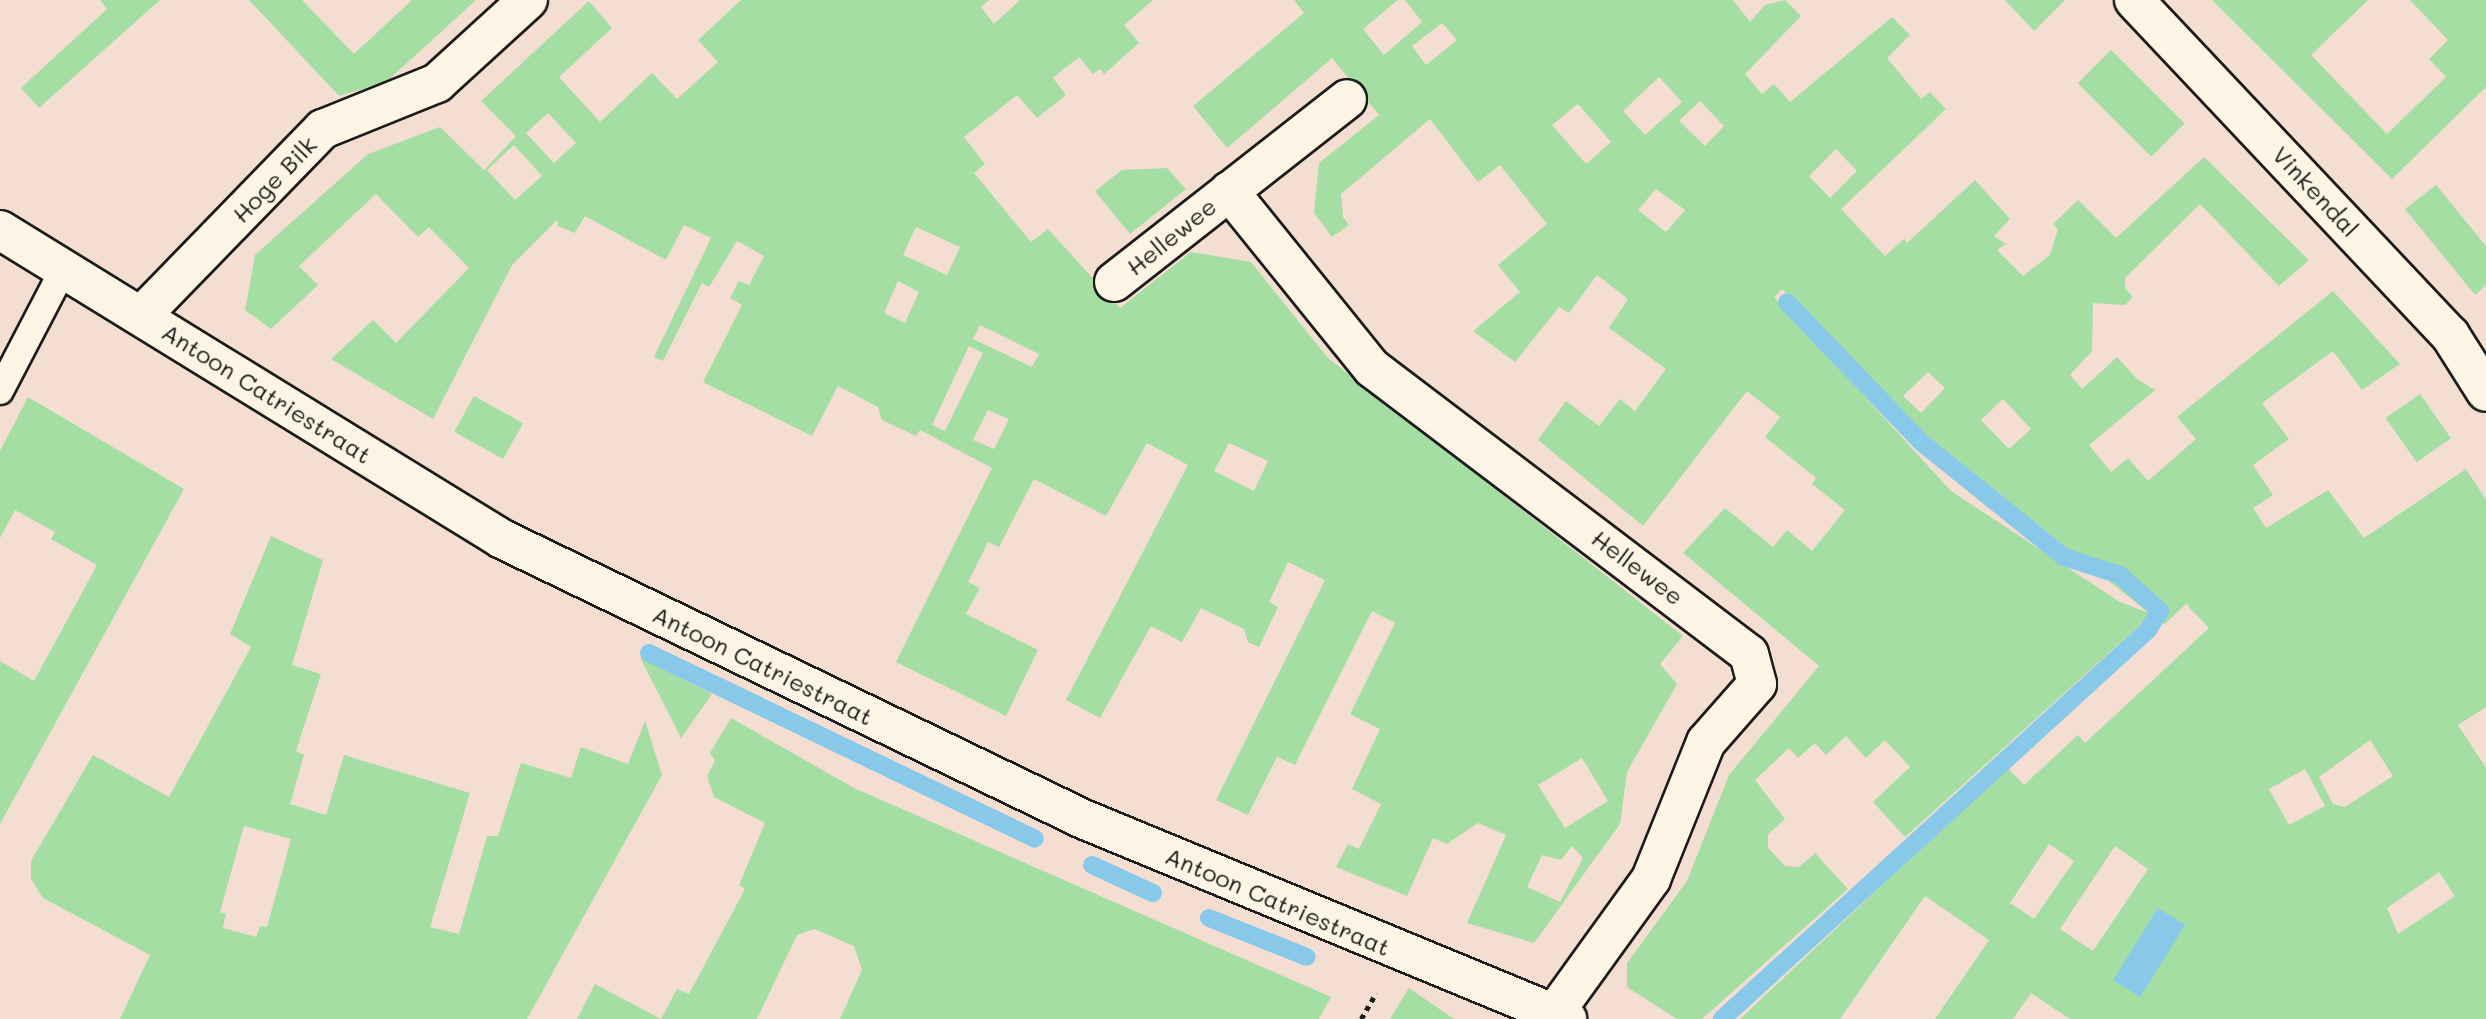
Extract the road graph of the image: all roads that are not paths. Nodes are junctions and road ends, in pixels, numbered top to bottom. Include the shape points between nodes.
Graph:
1 (528, 0) edge
2 (2134, 0) edge
3 (1347, 99) dead end
4 (1229, 191) junction
5 (0, 230) edge
6 (64, 268) junction
7 (1114, 282) dead end
8 (142, 315) junction
9 (0, 391) edge
10 (2486, 392) edge
11 (1561, 1016) edge

1 - 8 street, Hoge Bilk via 437,83 323,129
2 - 10 street, Vinkendal via 2450,335
3 - 4 street, Hellewee
4 - 7 street, Hellewee
4 - 11 street, Hellewee via 1372,368 1749,654 1757,684 1706,742 1651,879
5 - 6 street, Antoon Catriestraat
6 - 8 street, Antoon Catriestraat
6 - 9 lane
8 - 11 street, Antoon Catriestraat via 502,539 1083,819

